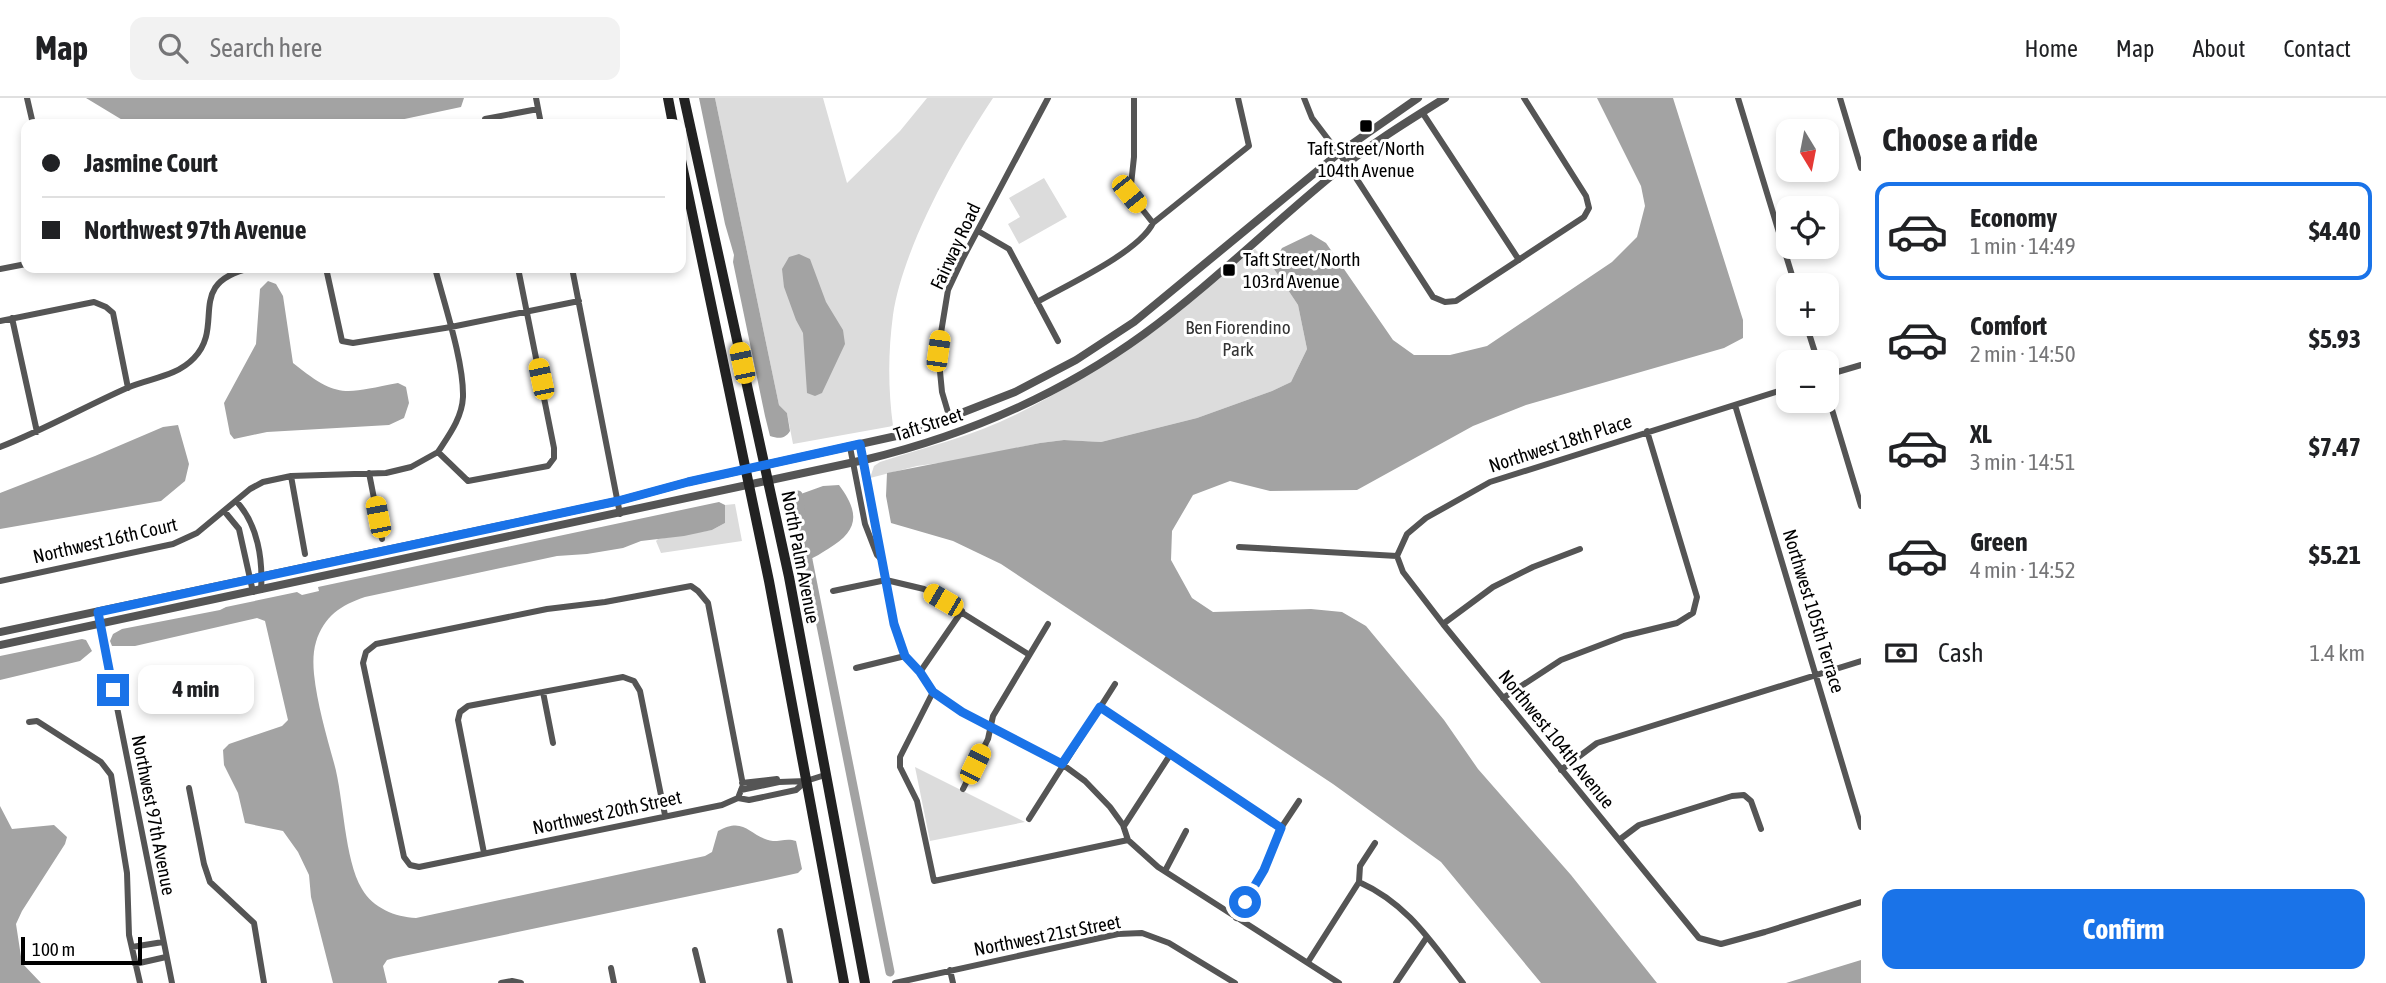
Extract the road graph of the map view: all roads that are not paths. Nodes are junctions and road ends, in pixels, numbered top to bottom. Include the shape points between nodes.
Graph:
1 (27, 98) edge
2 (536, 98) edge
3 (668, 98) edge
4 (684, 98) edge
5 (1048, 98) edge
6 (1134, 98) edge
7 (1238, 98) edge
8 (1304, 98) edge
9 (1418, 98) edge
10 (1445, 98) edge
11 (1524, 98) edge
12 (1738, 98) edge
13 (1840, 98) edge
14 (538, 109) junction
15 (1422, 112) junction
16 (32, 119) edge
17 (485, 119) dead end
18 (540, 119) edge
19 (672, 119) edge
20 (1343, 158) junction
21 (686, 165) edge
22 (699, 167) junction
23 (1861, 168) edge
24 (686, 184) edge
25 (1153, 223) junction
26 (978, 231) junction
27 (1518, 260) junction
28 (21, 265) edge
29 (0, 269) edge
30 (232, 273) edge
31 (327, 273) edge
32 (436, 273) edge
33 (519, 273) edge
34 (573, 273) edge
35 (1791, 273) edge
36 (579, 301) junction
37 (1037, 302) junction
38 (527, 310) junction
39 (12, 318) junction
40 (0, 321) edge
41 (451, 327) junction
42 (1058, 341) dead end
43 (1861, 365) edge
44 (1839, 371) edge
45 (128, 388) junction
46 (1776, 391) edge
47 (1735, 405) junction
48 (1833, 413) edge
49 (950, 419) junction
50 (1647, 431) junction
51 (37, 432) junction
52 (860, 444) junction
53 (0, 447) edge
54 (850, 447) junction
55 (438, 452) junction
56 (864, 460) junction
57 (852, 462) junction
58 (765, 465) junction
59 (746, 469) junction
60 (369, 473) junction
61 (291, 476) junction
62 (768, 481) junction
63 (749, 484) junction
64 (236, 501) junction
65 (618, 501) junction
66 (1861, 506) edge
67 (225, 512) junction
68 (620, 514) junction
69 (382, 539) dead end
70 (1239, 547) dead end
71 (1580, 549) dead end
72 (305, 554) dead end
73 (1397, 556) junction
74 (883, 560) junction
75 (262, 578) junction
76 (0, 580) edge
77 (250, 580) junction
78 (886, 580) junction
79 (257, 591) junction
80 (832, 591) dead end
81 (962, 611) junction
82 (98, 612) junction
83 (100, 624) junction
84 (1048, 624) dead end
85 (1443, 624) junction
86 (0, 632) edge
87 (0, 645) edge
88 (1028, 654) junction
89 (905, 656) junction
90 (1861, 661) edge
91 (856, 668) dead end
92 (920, 672) junction
93 (1816, 674) junction
94 (1115, 684) dead end
95 (543, 692) junction
96 (933, 692) junction
97 (1503, 698) junction
98 (1100, 707) junction
99 (29, 722) dead end
100 (992, 725) junction
101 (553, 743) dead end
102 (1170, 755) junction
103 (1062, 764) junction
104 (1561, 770) junction
105 (825, 775) junction
106 (806, 780) junction
107 (742, 787) junction
108 (189, 788) dead end
109 (963, 789) dead end
110 (738, 798) junction
111 (1299, 801) dead end
112 (665, 815) junction
113 (1030, 819) dead end
114 (1124, 826) junction
115 (1861, 827) edge
116 (1281, 828) junction
117 (1761, 829) dead end
118 (1186, 831) dead end
119 (1128, 840) junction
120 (1619, 840) junction
121 (1375, 843) dead end
122 (484, 853) junction
123 (1165, 871) junction
124 (1359, 883) junction
125 (1861, 902) edge
126 (1236, 918) junction
127 (780, 931) dead end
128 (1427, 937) junction
129 (163, 942) junction
130 (132, 947) junction
131 (695, 950) dead end
132 (166, 957) junction
133 (1308, 962) junction
134 (135, 964) junction
135 (611, 968) dead end
136 (950, 970) junction
137 (140, 983) edge
138 (172, 983) edge
139 (264, 983) edge
140 (501, 983) edge
141 (521, 983) edge
142 (614, 983) edge
143 (703, 983) edge
144 (790, 983) edge
145 (844, 983) edge
146 (865, 983) edge
147 (895, 983) edge
148 (953, 983) edge
149 (1235, 983) edge
150 (1339, 983) edge
151 (1396, 983) edge
152 (1463, 983) edge

1 - 16 street
2 - 14 street
3 - 19 main road
4 - 22 main road, North Palm Avenue
5 - 26 street, Fairway Road
6 - 25 street via 1129,194
7 - 25 street via 1249,146
8 - 20 street via 1312,118
9 - 20 street, Taft Street
10 - 15 street, Taft Street
11 - 27 street via 1586,196 1589,208 1584,217
12 - 35 street
13 - 23 street
14 - 17 street
14 - 18 street
15 - 20 street, Taft Street
15 - 27 street
20 - 27 street via 1433,297 1456,301
20 - 49 street, Taft Street via 1134,322 1015,392
20 - 56 street, Taft Street via 1148,331 1084,373 961,432
21 - 22 street
22 - 58 main road, North Palm Avenue
24 - 59 main road, North Palm Avenue
25 - 37 street via 1129,247
26 - 37 street via 1009,250
26 - 49 street, Fairway Road via 948,290 941,326 940,378
28 - 29 street
30 - 45 street via 212,292 203,348 177,372
31 - 41 street via 342,341
32 - 41 street
33 - 38 street
34 - 36 street
36 - 38 street
36 - 65 street
37 - 42 street
38 - 41 street
38 - 55 street via 554,458 548,466 468,481
39 - 40 street
39 - 45 street via 94,302 106,307 113,313
39 - 51 street
41 - 55 street via 463,398 452,431
43 - 44 street
45 - 51 street
46 - 47 street, Northwest 18th Place
47 - 50 street, Northwest 18th Place
47 - 93 street, Northwest 105th Terrace
48 - 66 street
49 - 52 street, Taft Street
50 - 73 street, Northwest 18th Place via 1489,482 1406,534
50 - 97 street via 1696,597 1693,613 1677,623 1623,636 1562,660
51 - 53 street
52 - 54 street, Taft Street
52 - 56 street
54 - 57 street
54 - 58 street, Taft Street
55 - 60 street, Northwest 16th Court via 411,467
56 - 57 street, Taft Street
56 - 74 street
57 - 62 street, Taft Street
57 - 74 street via 865,524
58 - 59 street, Taft Street
58 - 62 main road, North Palm Avenue
59 - 63 main road, North Palm Avenue
59 - 65 street, Taft Street
60 - 61 street, Northwest 16th Court
60 - 69 street
61 - 64 street, Northwest 16th Court via 263,482
61 - 72 street
62 - 63 street, Taft Street
62 - 105 main road, North Palm Avenue
63 - 68 street, Taft Street
63 - 106 main road, North Palm Avenue
64 - 67 street, Northwest 16th Court
64 - 75 street via 251,521
65 - 68 street
65 - 75 street, Taft Street
67 - 76 street, Northwest 16th Court via 173,544
67 - 77 street via 239,529
68 - 79 street, Taft Street
70 - 73 street
71 - 85 street via 1493,587
73 - 85 street, Northwest 104th Avenue via 1403,572
74 - 78 street
75 - 77 street, Taft Street
75 - 79 street
77 - 79 street
77 - 82 street, Taft Street
78 - 80 street
78 - 81 street via 924,589
78 - 89 street
79 - 83 street, Taft Street
81 - 88 street
81 - 92 street
82 - 83 street, Northwest 97th Avenue
82 - 86 street, Taft Street
83 - 87 street, Taft Street
83 - 129 street, Northwest 97th Avenue
84 - 88 street
85 - 97 street, Northwest 104th Avenue
88 - 100 street
89 - 91 street
89 - 92 street
90 - 93 street
92 - 96 street
93 - 104 street via 1597,743
93 - 115 street, Northwest 105th Terrace
94 - 98 street
95 - 101 street
95 - 112 street via 624,677 634,681 640,691
95 - 122 street via 468,706 460,712
96 - 100 street
96 - 119 street via 900,757 900,767 917,800 933,881
97 - 104 street, Northwest 104th Avenue
98 - 102 street
98 - 103 street
99 - 130 street via 37,721 69,741 101,762 111,775 127,873
100 - 103 street
100 - 109 street
102 - 114 street
102 - 116 street
103 - 113 street
103 - 114 street via 1092,788
104 - 120 street, Northwest 104th Avenue
105 - 106 street, Northwest 20th Street
105 - 146 main road, North Palm Avenue
106 - 107 street, Northwest 20th Street via 777,779
106 - 110 street, Northwest 20th Street via 796,790
106 - 145 main road, North Palm Avenue
107 - 110 street
107 - 122 street, Northwest 20th Street via 708,603 691,586 376,644 366,652 363,663 404,857 419,867
108 - 139 street via 210,882 254,923
110 - 112 street, Northwest 20th Street
111 - 116 street
112 - 122 street, Northwest 20th Street
114 - 119 street
116 - 126 street via 1264,870
117 - 120 street via 1751,801 1744,795 1639,825
118 - 123 street
119 - 123 street
120 - 125 street, Northwest 104th Avenue via 1699,938 1721,944
121 - 124 street via 1360,866
123 - 126 street
124 - 128 street via 1393,901
124 - 133 street
126 - 133 street
127 - 144 street
128 - 151 street
128 - 152 street
129 - 130 street
129 - 132 street, Northwest 97th Avenue
130 - 134 street
131 - 143 street
132 - 134 street
132 - 138 street, Northwest 97th Avenue
133 - 150 street
134 - 137 street
135 - 142 street
136 - 147 street, Northwest 21st Street
136 - 148 street
136 - 149 street, Northwest 21st Street via 1118,934 1142,933 1169,943
140 - 141 street

